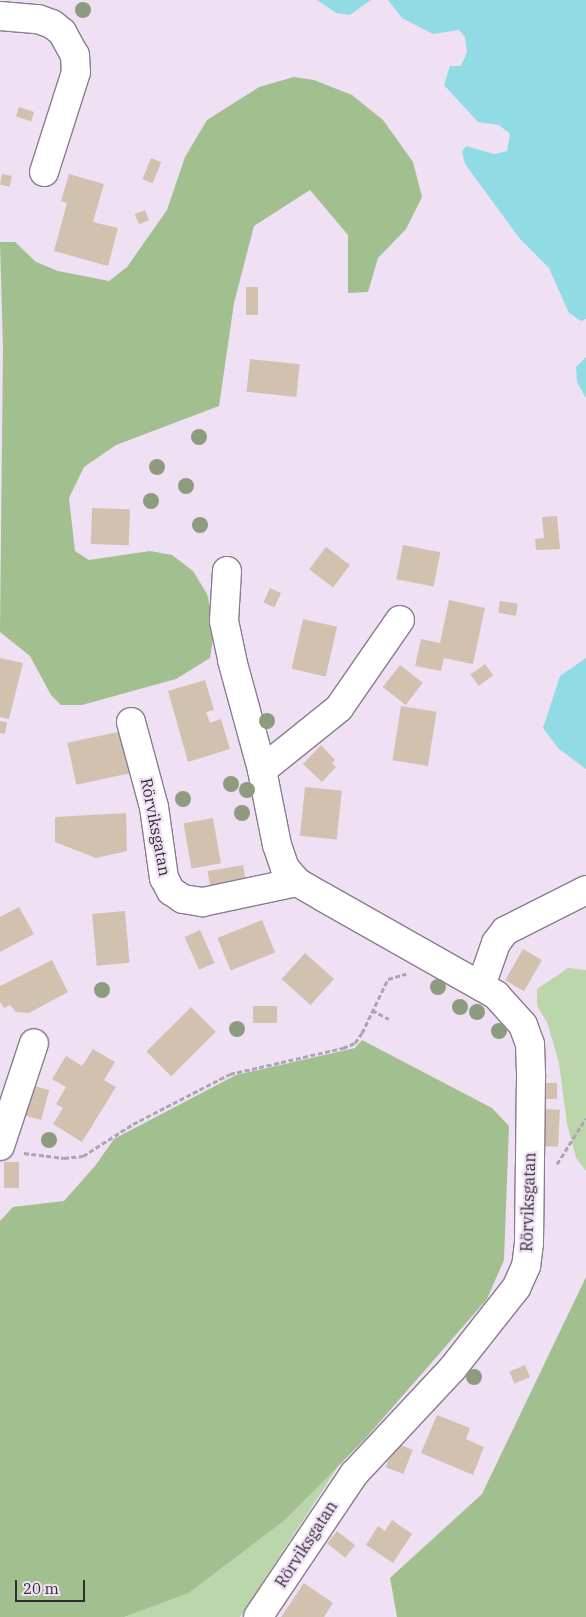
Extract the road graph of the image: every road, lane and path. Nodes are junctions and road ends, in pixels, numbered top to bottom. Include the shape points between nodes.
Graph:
1 (0, 16) edge
2 (44, 172) dead end
3 (227, 571) dead end
4 (400, 620) dead end
5 (131, 722) dead end
6 (262, 770) junction
7 (297, 882) junction
8 (586, 890) edge
9 (440, 963) junction
10 (481, 986) junction
11 (372, 1010) junction
12 (389, 1019) dead end
13 (34, 1042) dead end
14 (4, 1150) edge
15 (258, 1617) edge

1 - 2 street via 38,19 52,24 62,32 75,56 76,72
3 - 6 street, Rörviksgatan via 224,621
4 - 6 street via 339,708
5 - 7 street, Rörviksgatan via 154,807 164,878 171,891 183,899 203,902
6 - 7 street, Rörviksgatan via 277,845 285,868
7 - 9 street, Rörviksgatan
8 - 10 street via 505,932 496,943
9 - 10 street, Rörviksgatan
9 - 11 path via 434,971 388,979
10 - 15 street, Rörviksgatan via 508,1006 523,1025 530,1044 526,1266 507,1302 458,1361 354,1474
11 - 12 path
11 - 14 path via 355,1043 230,1074 133,1124 83,1156 64,1158
13 - 14 street

